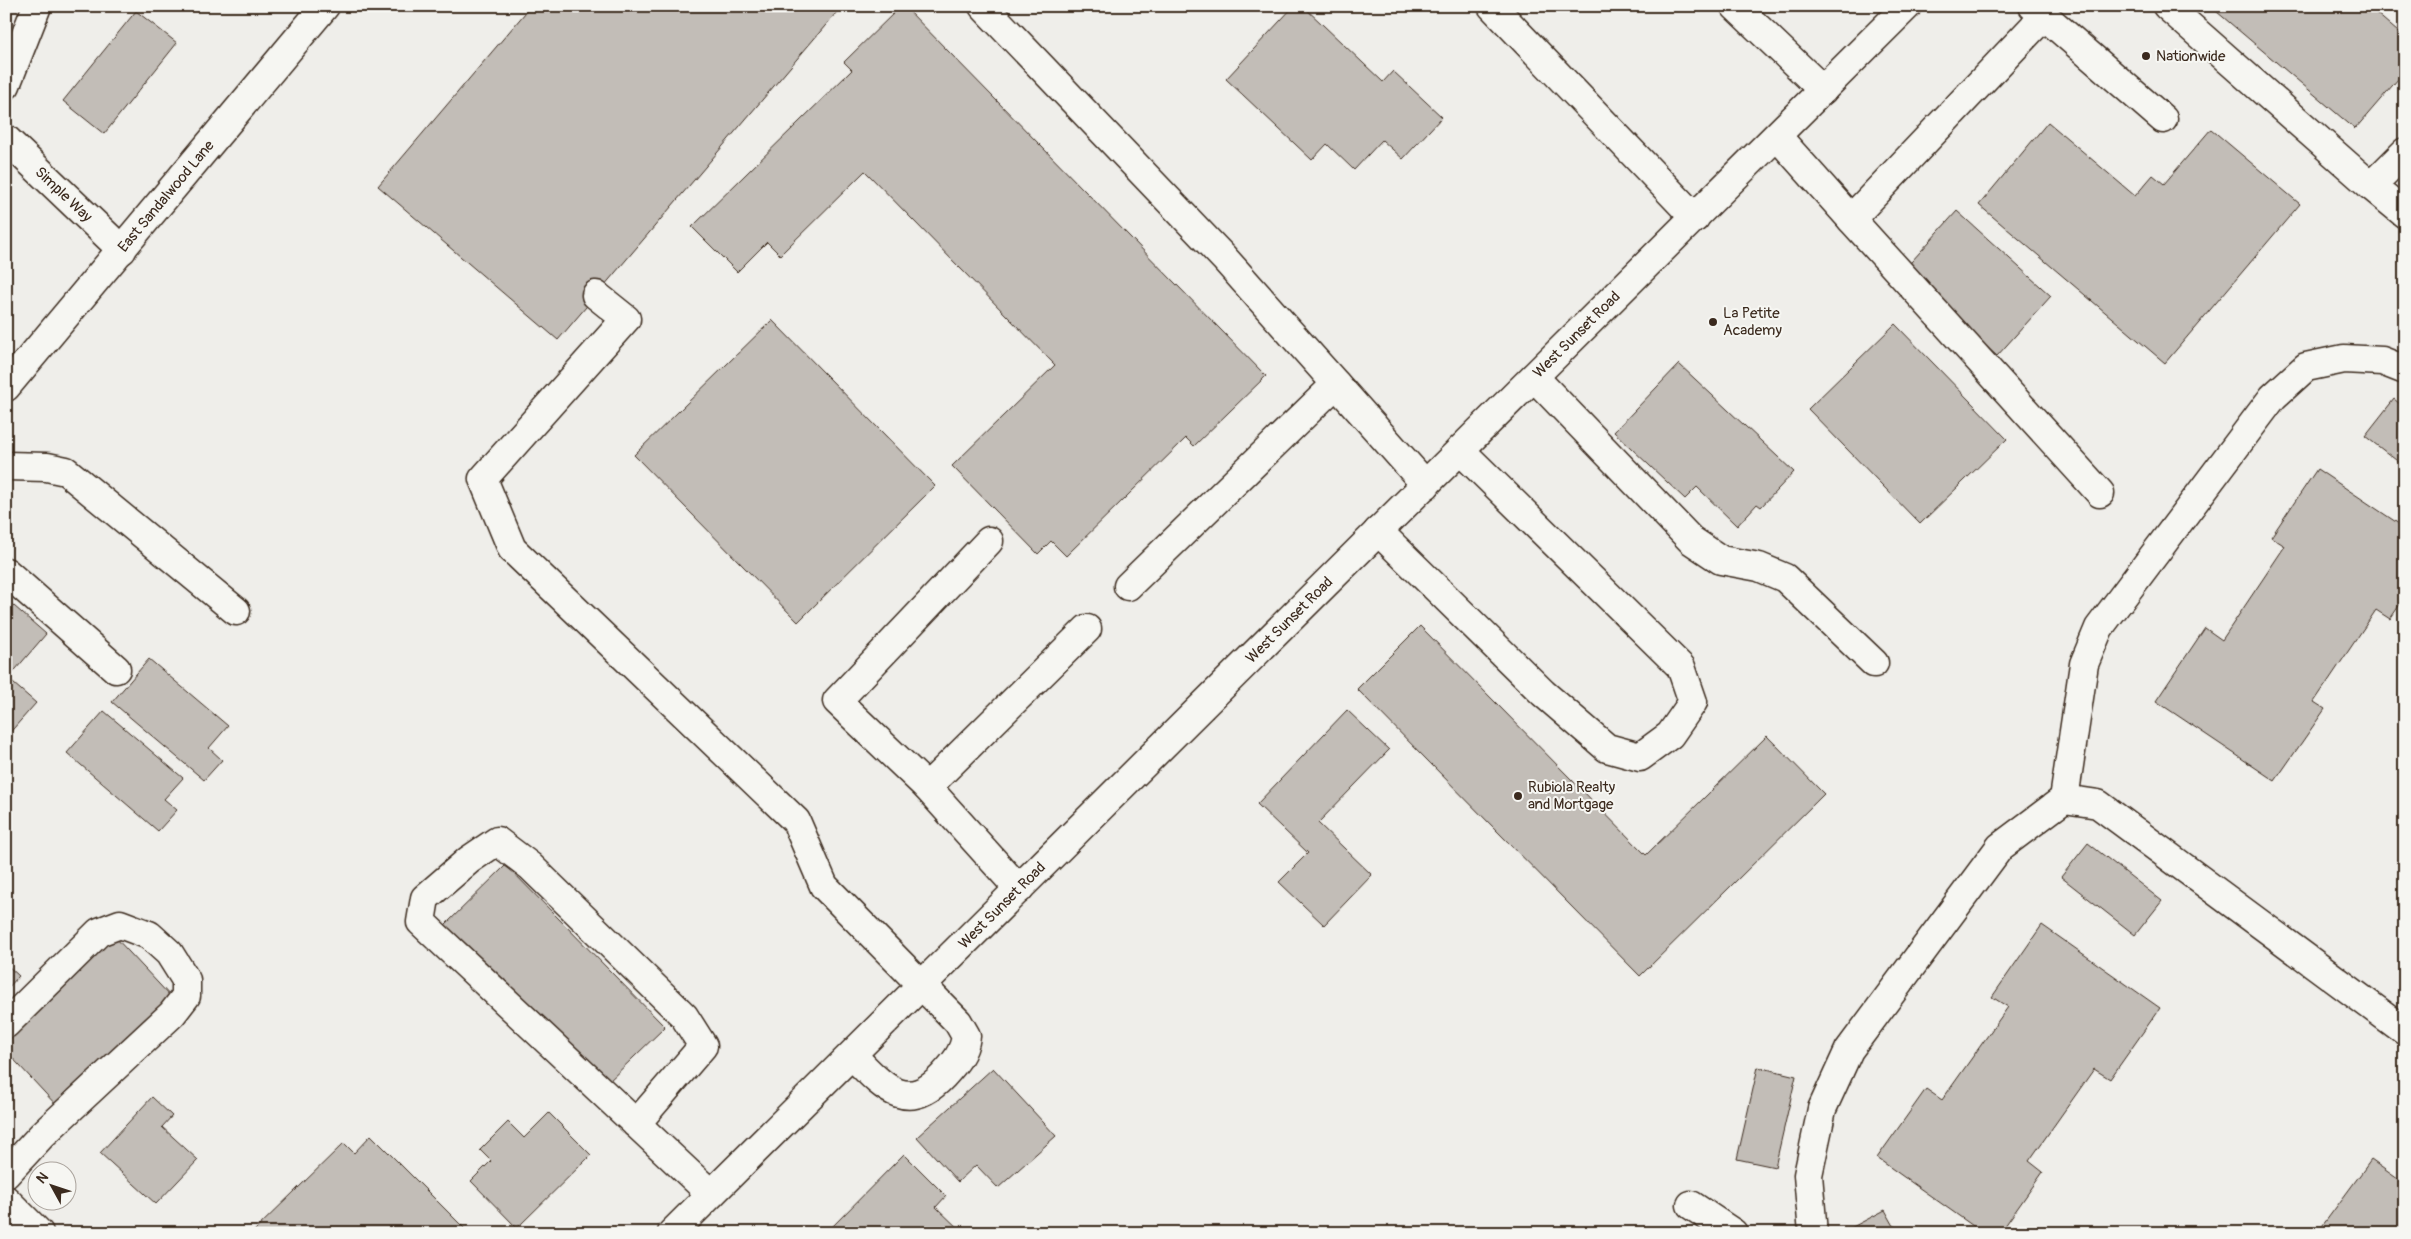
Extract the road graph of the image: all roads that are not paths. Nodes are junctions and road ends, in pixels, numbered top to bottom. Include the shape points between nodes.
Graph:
1 (37, 6) edge
2 (325, 6) edge
3 (983, 6) edge
4 (1492, 6) edge
5 (1735, 6) edge
6 (1907, 6) edge
7 (2168, 6) edge
8 (2038, 11) edge
9 (6, 85) edge
10 (1823, 90) junction
11 (2163, 119) dead end
12 (1777, 136) junction
13 (6, 139) edge
14 (2405, 152) edge
15 (2371, 186) junction
16 (2405, 214) edge
17 (1695, 218) junction
18 (1851, 219) junction
19 (122, 250) junction
20 (596, 295) dead end
21 (2405, 370) edge
22 (1534, 377) junction
23 (1336, 384) junction
24 (6, 387) edge
25 (1460, 450) junction
26 (6, 466) edge
27 (1426, 484) junction
28 (2100, 493) dead end
29 (1378, 531) junction
30 (989, 541) dead end
31 (6, 572) edge
32 (1128, 586) dead end
33 (236, 611) dead end
34 (1087, 629) dead end
35 (1874, 664) dead end
36 (116, 670) dead end
37 (927, 787) junction
38 (2064, 799) junction
39 (1019, 889) junction
40 (921, 985) junction
41 (6, 1024) edge
42 (2405, 1032) edge
43 (852, 1055) junction
44 (636, 1124) junction
45 (6, 1174) edge
46 (711, 1194) junction
47 (6, 1200) edge
48 (1691, 1205) dead end
49 (39, 1233) edge
50 (672, 1233) edge
51 (1733, 1233) edge
52 (1813, 1233) edge

1 - 9 main road
2 - 19 main road, East Sandalwood Lane
3 - 23 main road via 1224,258
4 - 17 main road
5 - 10 main road
6 - 10 main road, West Sunset Road
7 - 15 main road
8 - 11 main road
8 - 18 main road
10 - 12 main road, West Sunset Road
12 - 17 main road, West Sunset Road
12 - 18 main road
13 - 19 main road, Simple Way
14 - 15 main road
15 - 16 main road
17 - 22 main road, West Sunset Road
18 - 28 main road
19 - 24 main road, East Sandalwood Lane
20 - 40 main road via 626,319 483,479 512,549 796,821 824,886
21 - 38 main road via 2382,361 2344,359 2306,367 2273,397 2099,628 2084,664
22 - 25 main road, West Sunset Road
22 - 35 main road via 1691,540 1722,560 1759,567 1785,578
23 - 27 main road
23 - 32 main road
25 - 27 main road, West Sunset Road
25 - 29 main road via 1681,667 1693,702 1670,735 1640,757 1607,748 1543,692
26 - 33 main road via 66,471
27 - 29 main road, West Sunset Road
29 - 39 main road, West Sunset Road
30 - 37 main road via 836,700
31 - 36 main road
34 - 37 main road
37 - 39 main road
38 - 42 main road via 2098,804
38 - 52 main road via 2000,847 1849,1050 1822,1109 1808,1175
39 - 40 main road, West Sunset Road
40 - 43 main road, West Sunset Road
40 - 43 main road via 958,1022 966,1036 960,1056 934,1086 911,1095 889,1090
41 - 45 main road via 99,932 120,924 149,935 169,953 186,980 186,996 172,1014 42,1135
43 - 46 main road, West Sunset Road
44 - 44 main road via 421,922 425,898 497,841 530,866 684,1016 703,1046
44 - 46 main road
46 - 50 main road, West Sunset Road
47 - 49 main road
48 - 51 main road

